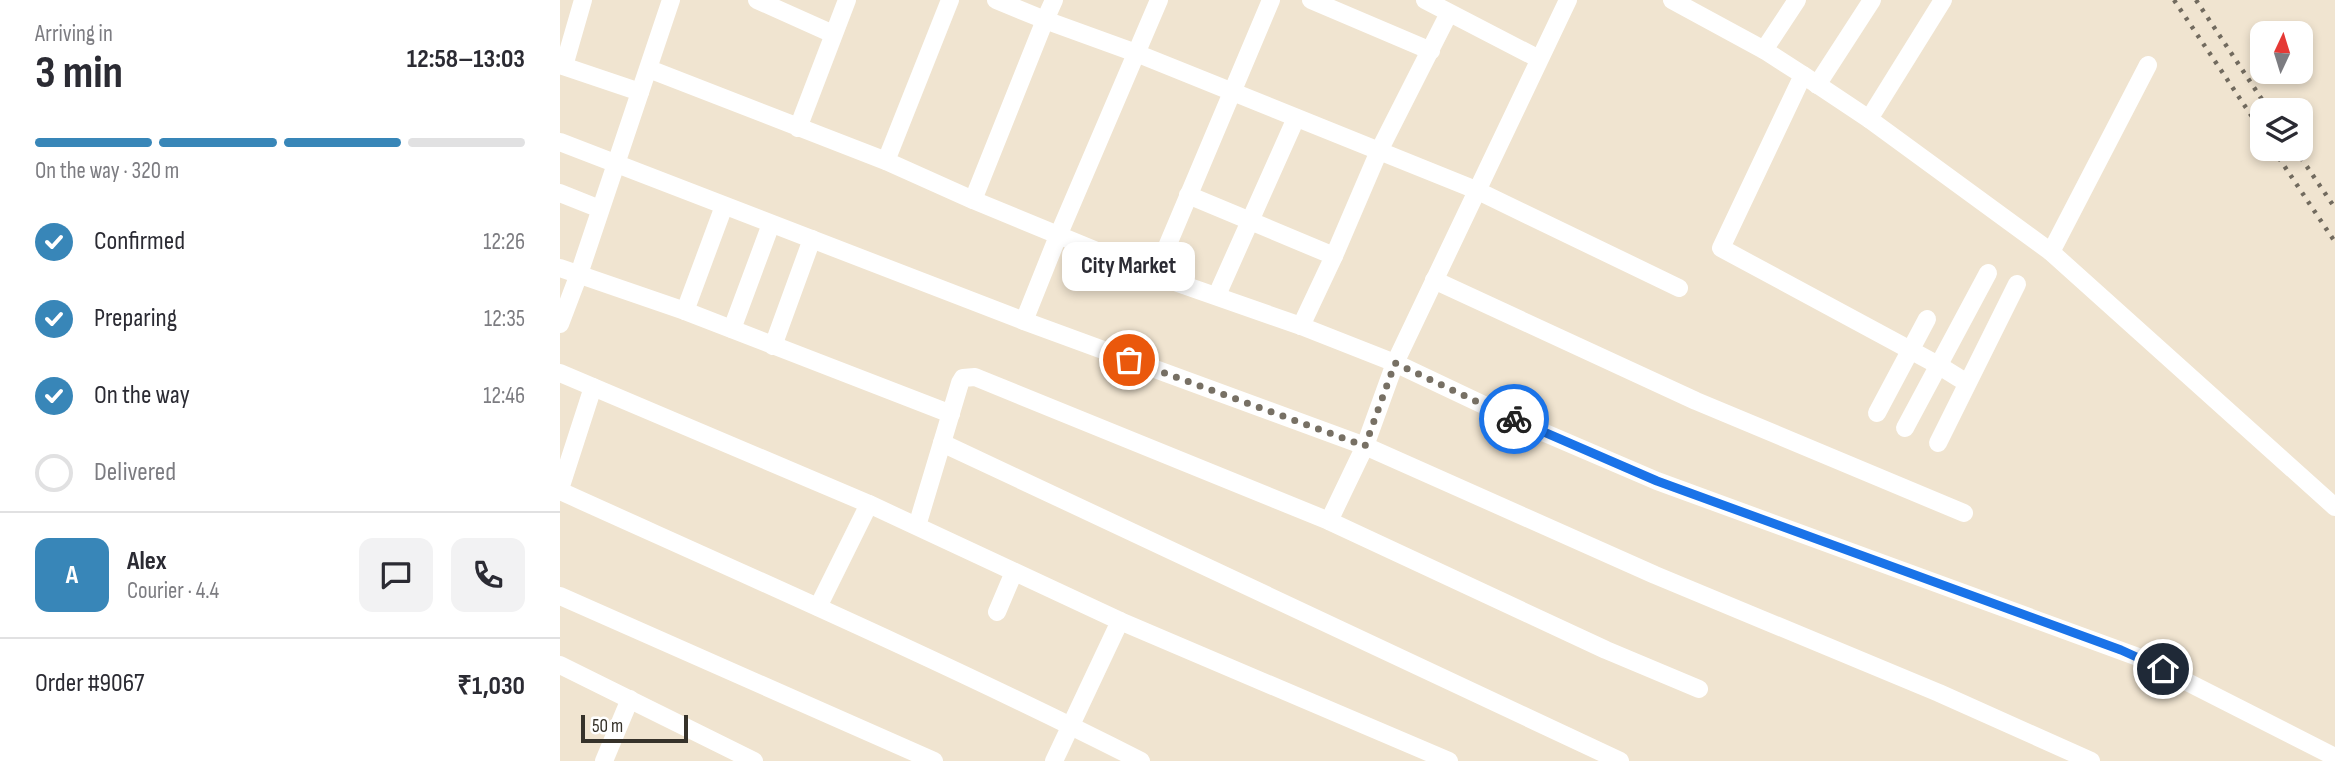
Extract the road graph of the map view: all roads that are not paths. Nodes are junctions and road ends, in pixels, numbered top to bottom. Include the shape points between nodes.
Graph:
1 (583, 0) edge
2 (671, 0) edge
3 (757, 0) edge
4 (847, 0) edge
5 (950, 0) edge
6 (996, 0) edge
7 (1054, 0) edge
8 (1159, 0) edge
9 (1271, 0) edge
10 (1311, 0) edge
11 (1425, 0) edge
12 (1568, 0) edge
13 (1672, 0) edge
14 (1797, 0) edge
15 (1872, 0) edge
16 (1943, 0) edge
17 (1449, 13) junction
18 (1045, 20) junction
19 (833, 34) junction
20 (1764, 50) junction
21 (1431, 51) junction
22 (1136, 53) junction
23 (1539, 59) junction
24 (562, 65) edge
25 (2148, 65) dead end
26 (649, 69) junction
27 (1810, 80) junction
28 (640, 92) junction
29 (1232, 92) junction
30 (1296, 118) junction
31 (1869, 119) junction
32 (798, 128) junction
33 (560, 142) edge
34 (1379, 151) junction
35 (886, 161) junction
36 (617, 162) junction
37 (1476, 190) junction
38 (560, 193) edge
39 (1188, 195) junction
40 (973, 200) junction
41 (724, 206) junction
42 (600, 209) junction
43 (1252, 220) junction
44 (771, 224) junction
45 (1058, 236) junction
46 (812, 239) junction
47 (2051, 252) junction
48 (1334, 256) junction
49 (560, 268) edge
50 (1988, 273) dead end
51 (579, 274) junction
52 (1155, 275) junction
53 (1434, 280) junction
54 (2017, 284) dead end
55 (1679, 288) dead end
56 (1217, 295) junction
57 (685, 311) junction
58 (1927, 319) dead end
59 (1024, 321) junction
60 (560, 324) edge
61 (1301, 326) junction
62 (732, 329) junction
63 (773, 346) junction
64 (1910, 351) junction
65 (1395, 363) junction
66 (1938, 365) junction
67 (560, 373) edge
68 (1967, 383) junction
69 (593, 387) junction
70 (1877, 413) dead end
71 (951, 414) junction
72 (1905, 428) dead end
73 (942, 443) junction
74 (1938, 443) dead end
75 (1365, 446) junction
76 (560, 490) edge
77 (869, 504) junction
78 (2335, 507) edge
79 (1964, 513) dead end
80 (1329, 521) junction
81 (917, 526) junction
82 (1014, 572) junction
83 (560, 596) edge
84 (818, 607) junction
85 (997, 612) dead end
86 (1120, 621) junction
87 (560, 665) edge
88 (1699, 689) dead end
89 (631, 699) junction
90 (1071, 726) junction
91 (900, 754) edge
92 (2335, 757) edge
93 (604, 761) edge
94 (754, 761) edge
95 (934, 761) edge
96 (1054, 761) edge
97 (1141, 761) edge
98 (1449, 761) edge
99 (1620, 761) edge
100 (2091, 761) edge

1 - 24 street
2 - 26 street
3 - 19 street
4 - 19 street
5 - 35 street
6 - 18 street
7 - 18 street
8 - 22 street
9 - 29 street
10 - 21 street
11 - 17 street
12 - 23 street
13 - 20 street
14 - 20 street
15 - 27 street
16 - 31 street
17 - 21 street
17 - 23 street
18 - 22 street
18 - 40 street
19 - 32 street
20 - 27 street
21 - 34 street
22 - 29 street
22 - 45 street
23 - 37 street
24 - 28 street
25 - 47 street
26 - 28 street
26 - 32 street
27 - 31 street
27 - 64 street via 1721,248
28 - 36 street
29 - 30 street
29 - 39 street
30 - 34 street
30 - 43 street
31 - 47 street
32 - 35 street
33 - 36 street
34 - 37 street
34 - 48 street
35 - 40 street
36 - 41 street
36 - 42 street
37 - 53 street
37 - 55 street
38 - 42 street
39 - 43 street
39 - 52 street
40 - 45 street
41 - 44 street
41 - 57 street
42 - 51 street
43 - 48 street
43 - 56 street
44 - 46 street
44 - 62 street
45 - 52 street
45 - 59 street
46 - 59 street
46 - 63 street
47 - 78 street
48 - 61 street
49 - 51 street
50 - 66 street
51 - 57 street
51 - 60 street
52 - 56 street
53 - 65 street
53 - 79 street via 1696,401
54 - 68 street
56 - 61 street
57 - 62 street
58 - 64 street
59 - 75 street
61 - 65 street
62 - 63 street
63 - 71 street
64 - 66 street
64 - 70 street
65 - 75 street
65 - 92 street via 1657,481 2138,657
66 - 68 street
66 - 72 street
67 - 69 street
68 - 74 street
69 - 76 street
69 - 77 street
71 - 73 street
71 - 80 street via 963,378 987,380
73 - 81 street
73 - 99 street
75 - 80 street
75 - 100 street
76 - 84 street
77 - 81 street
77 - 84 street
80 - 88 street
81 - 82 street
82 - 85 street
82 - 86 street
83 - 91 street
84 - 90 street
86 - 90 street
86 - 98 street
87 - 89 street
89 - 93 street
89 - 94 street
90 - 96 street
90 - 97 street
91 - 95 street

